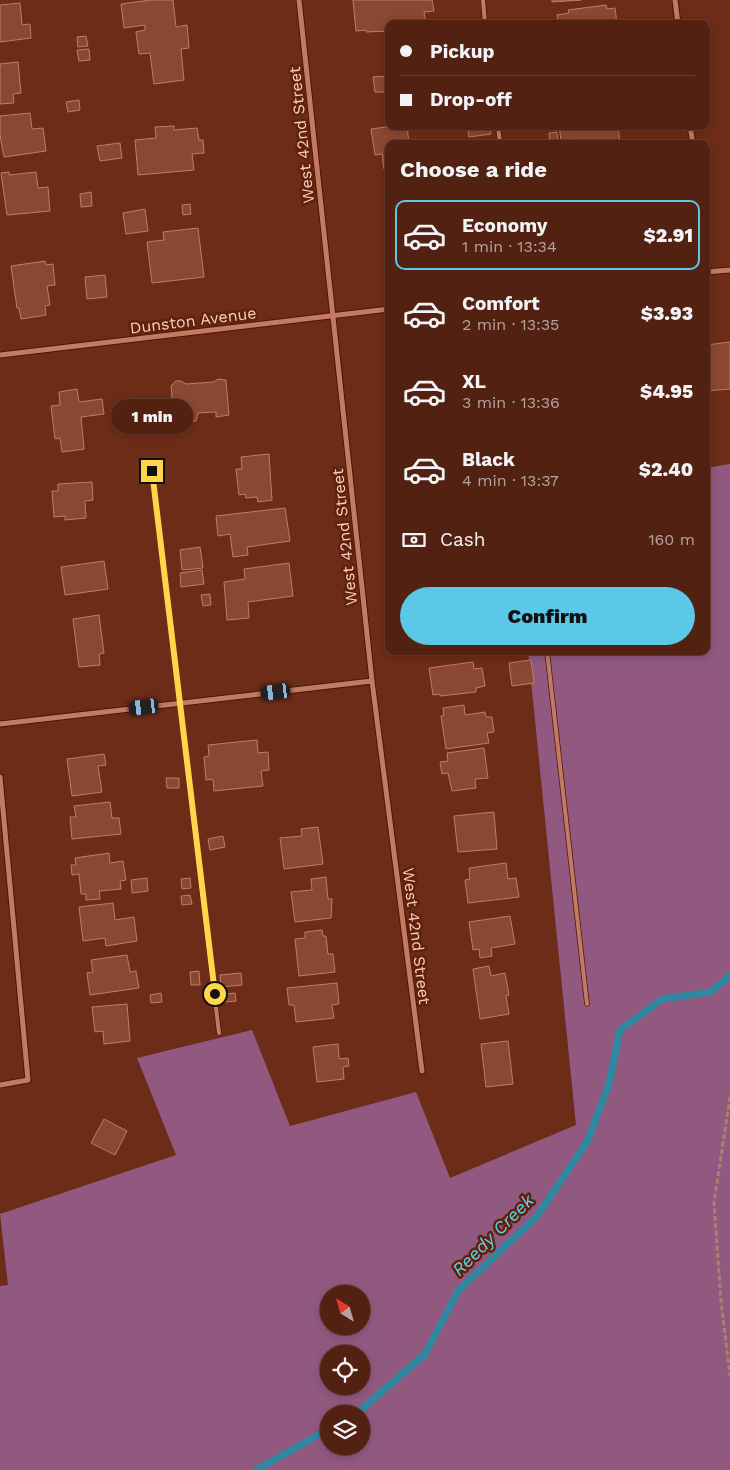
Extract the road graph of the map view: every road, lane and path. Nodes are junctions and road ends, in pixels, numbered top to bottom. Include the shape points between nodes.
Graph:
1 (299, 0) edge
2 (483, 0) edge
3 (675, 0) edge
4 (486, 20) edge
5 (678, 20) edge
6 (730, 270) edge
7 (710, 272) edge
8 (385, 310) edge
9 (334, 316) junction
10 (0, 355) edge
11 (152, 471) dead end
12 (547, 655) edge
13 (372, 681) junction
14 (180, 703) junction
15 (0, 724) edge
16 (0, 777) edge
17 (587, 1004) dead end
18 (219, 1033) dead end
19 (422, 1071) dead end
20 (0, 1085) edge
21 (730, 1097) edge
22 (724, 1326) junction
23 (730, 1332) edge
24 (730, 1376) edge

1 - 9 street, West 42nd Street
2 - 4 lane
3 - 5 street
6 - 7 street
8 - 9 street, Dunston Avenue
9 - 10 street, Dunston Avenue
9 - 13 street, West 42nd Street
11 - 14 lane
12 - 17 lane
13 - 14 street
13 - 19 street, West 42nd Street
14 - 15 street
14 - 18 lane
16 - 20 street via 28,1080
21 - 22 path via 714,1203
22 - 23 path
22 - 24 path

